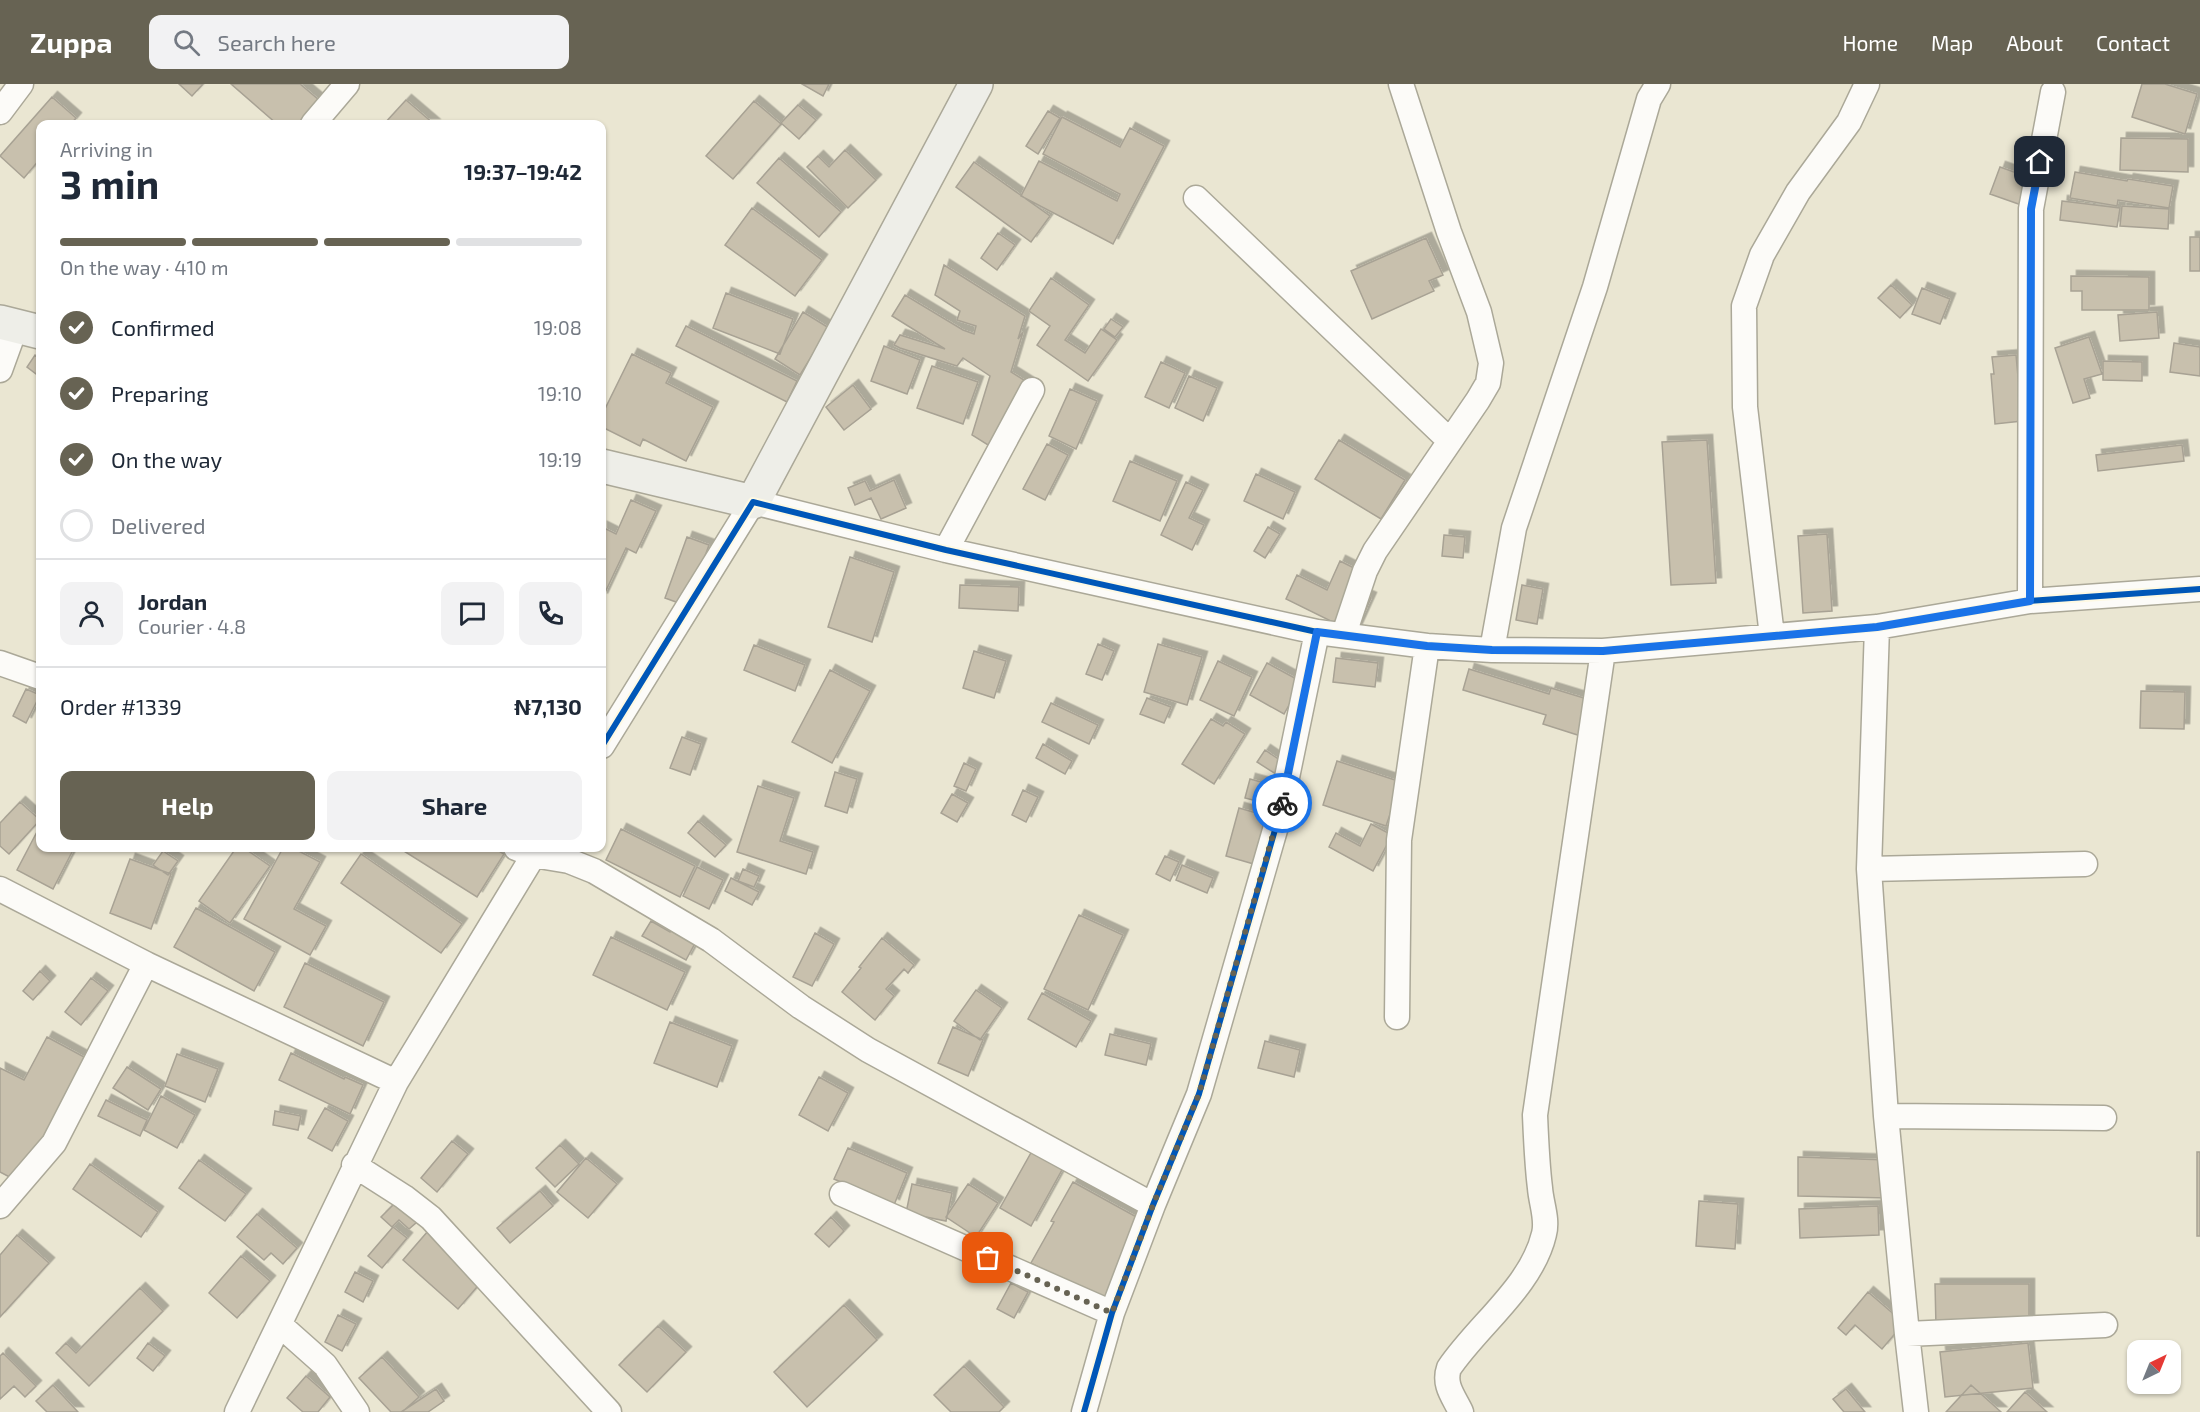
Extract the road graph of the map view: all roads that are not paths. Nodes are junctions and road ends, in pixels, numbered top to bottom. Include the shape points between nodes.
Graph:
1 (348, 84) edge
2 (976, 84) edge
3 (1401, 84) edge
4 (1658, 84) edge
5 (1867, 84) edge
6 (17, 85) edge
7 (2053, 92) dead end
8 (0, 112) edge
9 (316, 120) edge
10 (1196, 198) dead end
11 (19, 327) edge
12 (0, 370) edge
13 (1032, 390) dead end
14 (1450, 441) junction
15 (606, 467) edge
16 (753, 502) junction
17 (946, 550) junction
18 (2200, 589) edge
19 (2030, 601) junction
20 (1877, 627) junction
21 (1317, 632) junction
22 (1344, 634) junction
23 (1772, 636) junction
24 (1427, 646) junction
25 (1492, 650) junction
26 (1603, 651) junction
27 (0, 663) edge
28 (36, 676) edge
29 (606, 740) edge
30 (528, 852) edge
31 (536, 852) edge
32 (2085, 864) dead end
33 (1869, 869) junction
34 (0, 889) edge
35 (146, 964) junction
36 (1396, 1017) dead end
37 (396, 1083) junction
38 (1886, 1116) junction
39 (2104, 1118) dead end
40 (354, 1165) junction
41 (842, 1194) dead end
42 (1153, 1205) junction
43 (0, 1206) edge
44 (1112, 1313) junction
45 (280, 1325) junction
46 (2105, 1325) dead end
47 (1906, 1334) junction
48 (237, 1412) edge
49 (357, 1412) edge
50 (609, 1412) edge
51 (1084, 1412) edge
52 (1461, 1412) edge
53 (1917, 1412) edge

1 - 9 street
2 - 16 main road
3 - 14 street via 1479,312 1491,363 1488,382
4 - 25 street via 1649,99 1595,287 1514,528
5 - 23 street via 1849,122 1798,192 1762,255 1744,306 1745,407
6 - 8 street
7 - 19 street via 2031,209
10 - 14 street
11 - 12 street
13 - 17 street
14 - 22 street via 1375,551
15 - 16 main road
16 - 17 street
16 - 29 street
17 - 21 street
18 - 19 street
19 - 20 street
20 - 23 street
20 - 33 street
21 - 22 street
21 - 42 street via 1270,849 1199,1094
22 - 24 street
23 - 26 street
24 - 25 street
24 - 36 street via 1399,840
25 - 26 street
26 - 52 street via 1535,1114 1545,1232 1517,1286 1449,1368 1448,1386
27 - 28 street
30 - 37 street
31 - 42 street via 594,871 711,940 801,1007 868,1050
32 - 33 street
33 - 38 street
34 - 35 street
35 - 37 street
35 - 43 street via 54,1143
37 - 40 street
38 - 39 street
38 - 47 street
40 - 45 street
40 - 50 street via 431,1218
41 - 44 street
42 - 44 street
44 - 51 street
45 - 48 street
45 - 49 street via 325,1365
46 - 47 street
47 - 53 street

